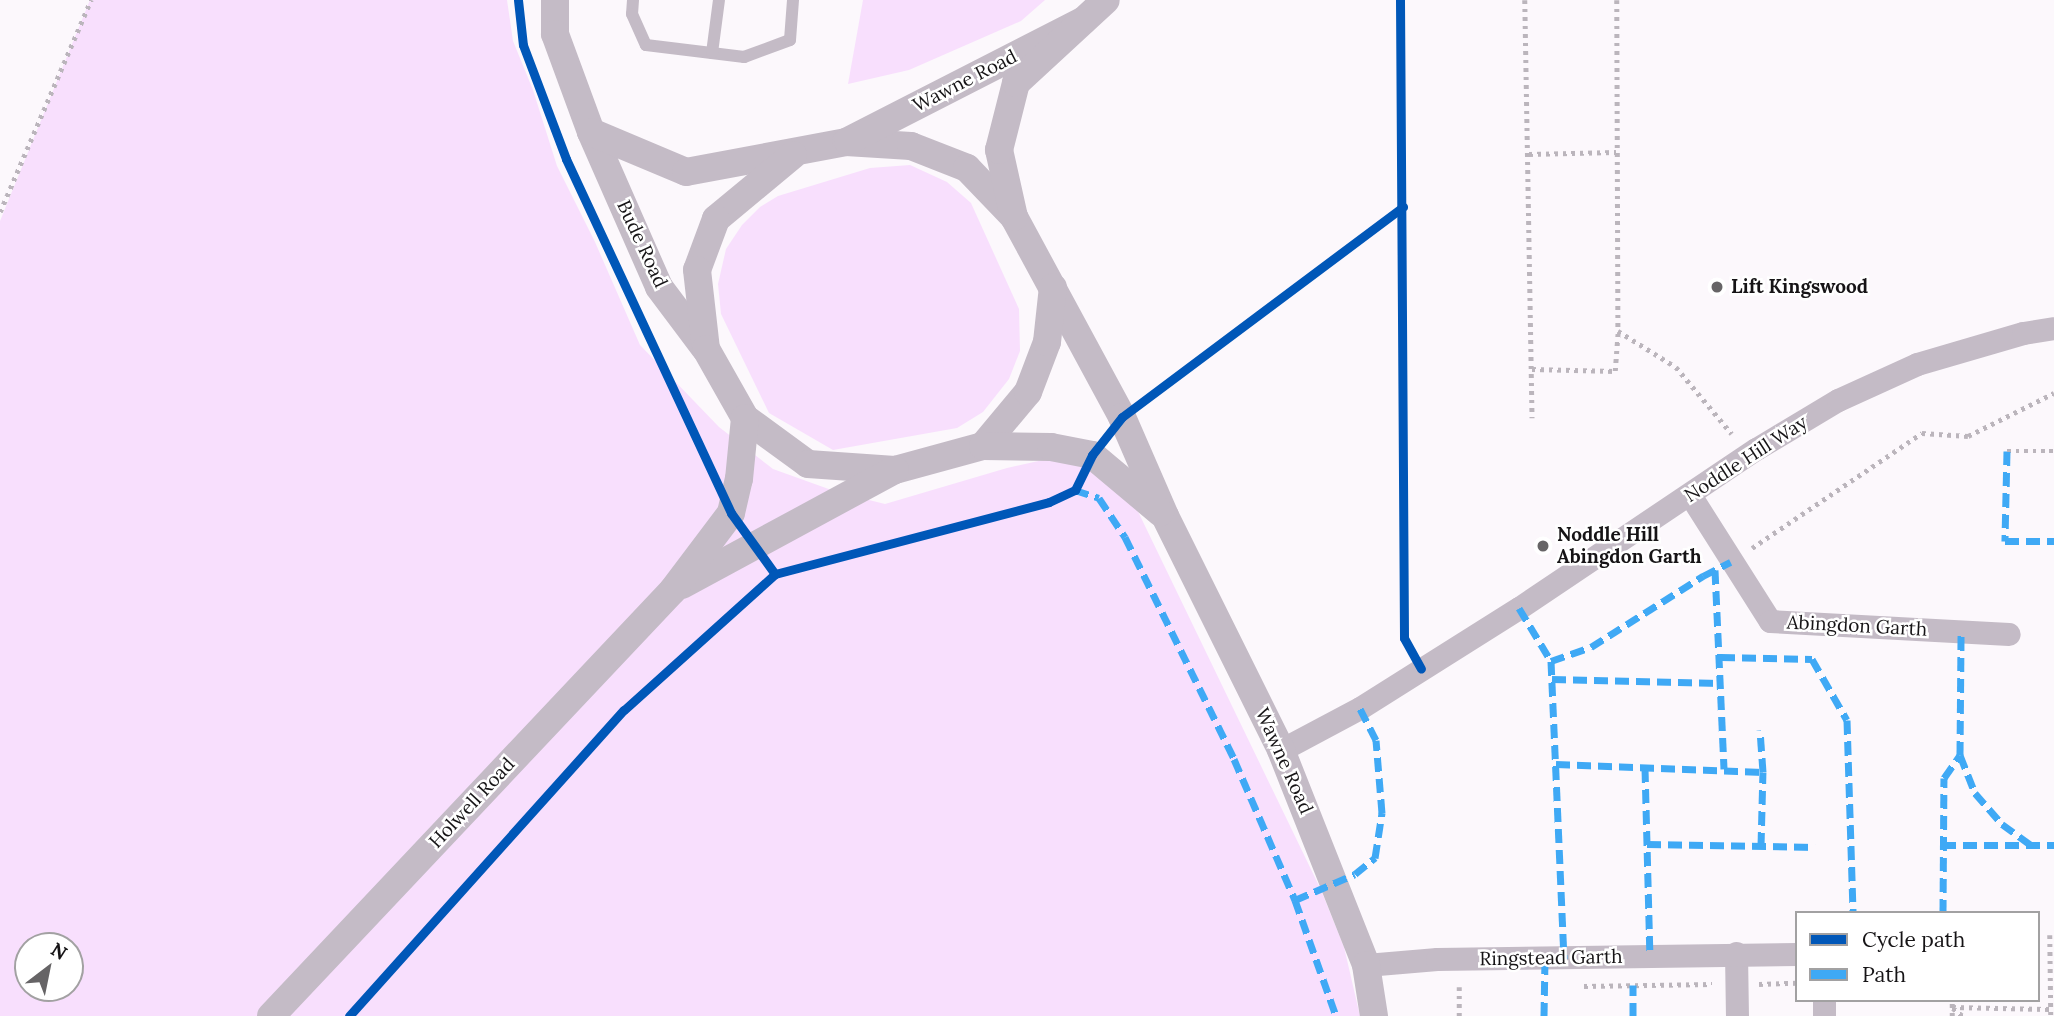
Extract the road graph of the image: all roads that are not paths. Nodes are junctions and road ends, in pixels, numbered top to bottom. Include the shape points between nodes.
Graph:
1 (555, 0) edge
2 (633, 0) edge
3 (719, 0) edge
4 (793, 0) edge
5 (1106, 0) edge
6 (1083, 21) junction
7 (712, 53) junction
8 (591, 132) junction
9 (846, 142) junction
10 (794, 154) junction
11 (1014, 217) junction
12 (1054, 287) junction
13 (2054, 328) edge
14 (706, 349) junction
15 (745, 418) junction
16 (983, 446) junction
17 (895, 470) junction
18 (1690, 495) junction
19 (1165, 516) junction
20 (673, 590) junction
21 (2009, 634) dead end
22 (1281, 750) junction
23 (1736, 953) junction
24 (1795, 954) edge
25 (1366, 965) junction
26 (271, 1016) edge
27 (1374, 1016) edge
28 (1737, 1016) edge

1 - 8 street, Bude Road via 555,34
2 - 7 lane via 632,14 646,45
3 - 7 lane
4 - 7 lane via 790,40 744,57
5 - 6 street, Wawne Road
6 - 9 street, Wawne Road
6 - 11 street, Wawne Road via 1016,83 999,150
8 - 10 street via 686,172
8 - 14 street, Bude Road via 659,287
9 - 10 street
9 - 11 street via 911,146 967,169
10 - 14 street via 716,219 697,270
11 - 12 street, Wawne Road
12 - 16 street via 1047,342 1028,392
12 - 19 street, Wawne Road via 1122,417
13 - 18 street, Noddle Hill Way via 2023,332 1917,364 1838,400
14 - 15 street, Bude Road
15 - 17 street via 808,464
15 - 20 street, Holwell Road via 731,513
16 - 17 street, Wawne Road
16 - 19 street, Wawne Road via 1051,447 1092,455
17 - 20 street, Holwell Road
18 - 21 street, Abingdon Garth via 1770,621
18 - 22 street, Noddle Hill Way via 1360,708
19 - 22 street, Wawne Road
20 - 26 street, Holwell Road
22 - 25 street, Wawne Road
23 - 24 street, Ringstead Garth
23 - 25 street, Ringstead Garth via 1437,958
23 - 28 street
25 - 27 street, Wawne Road

